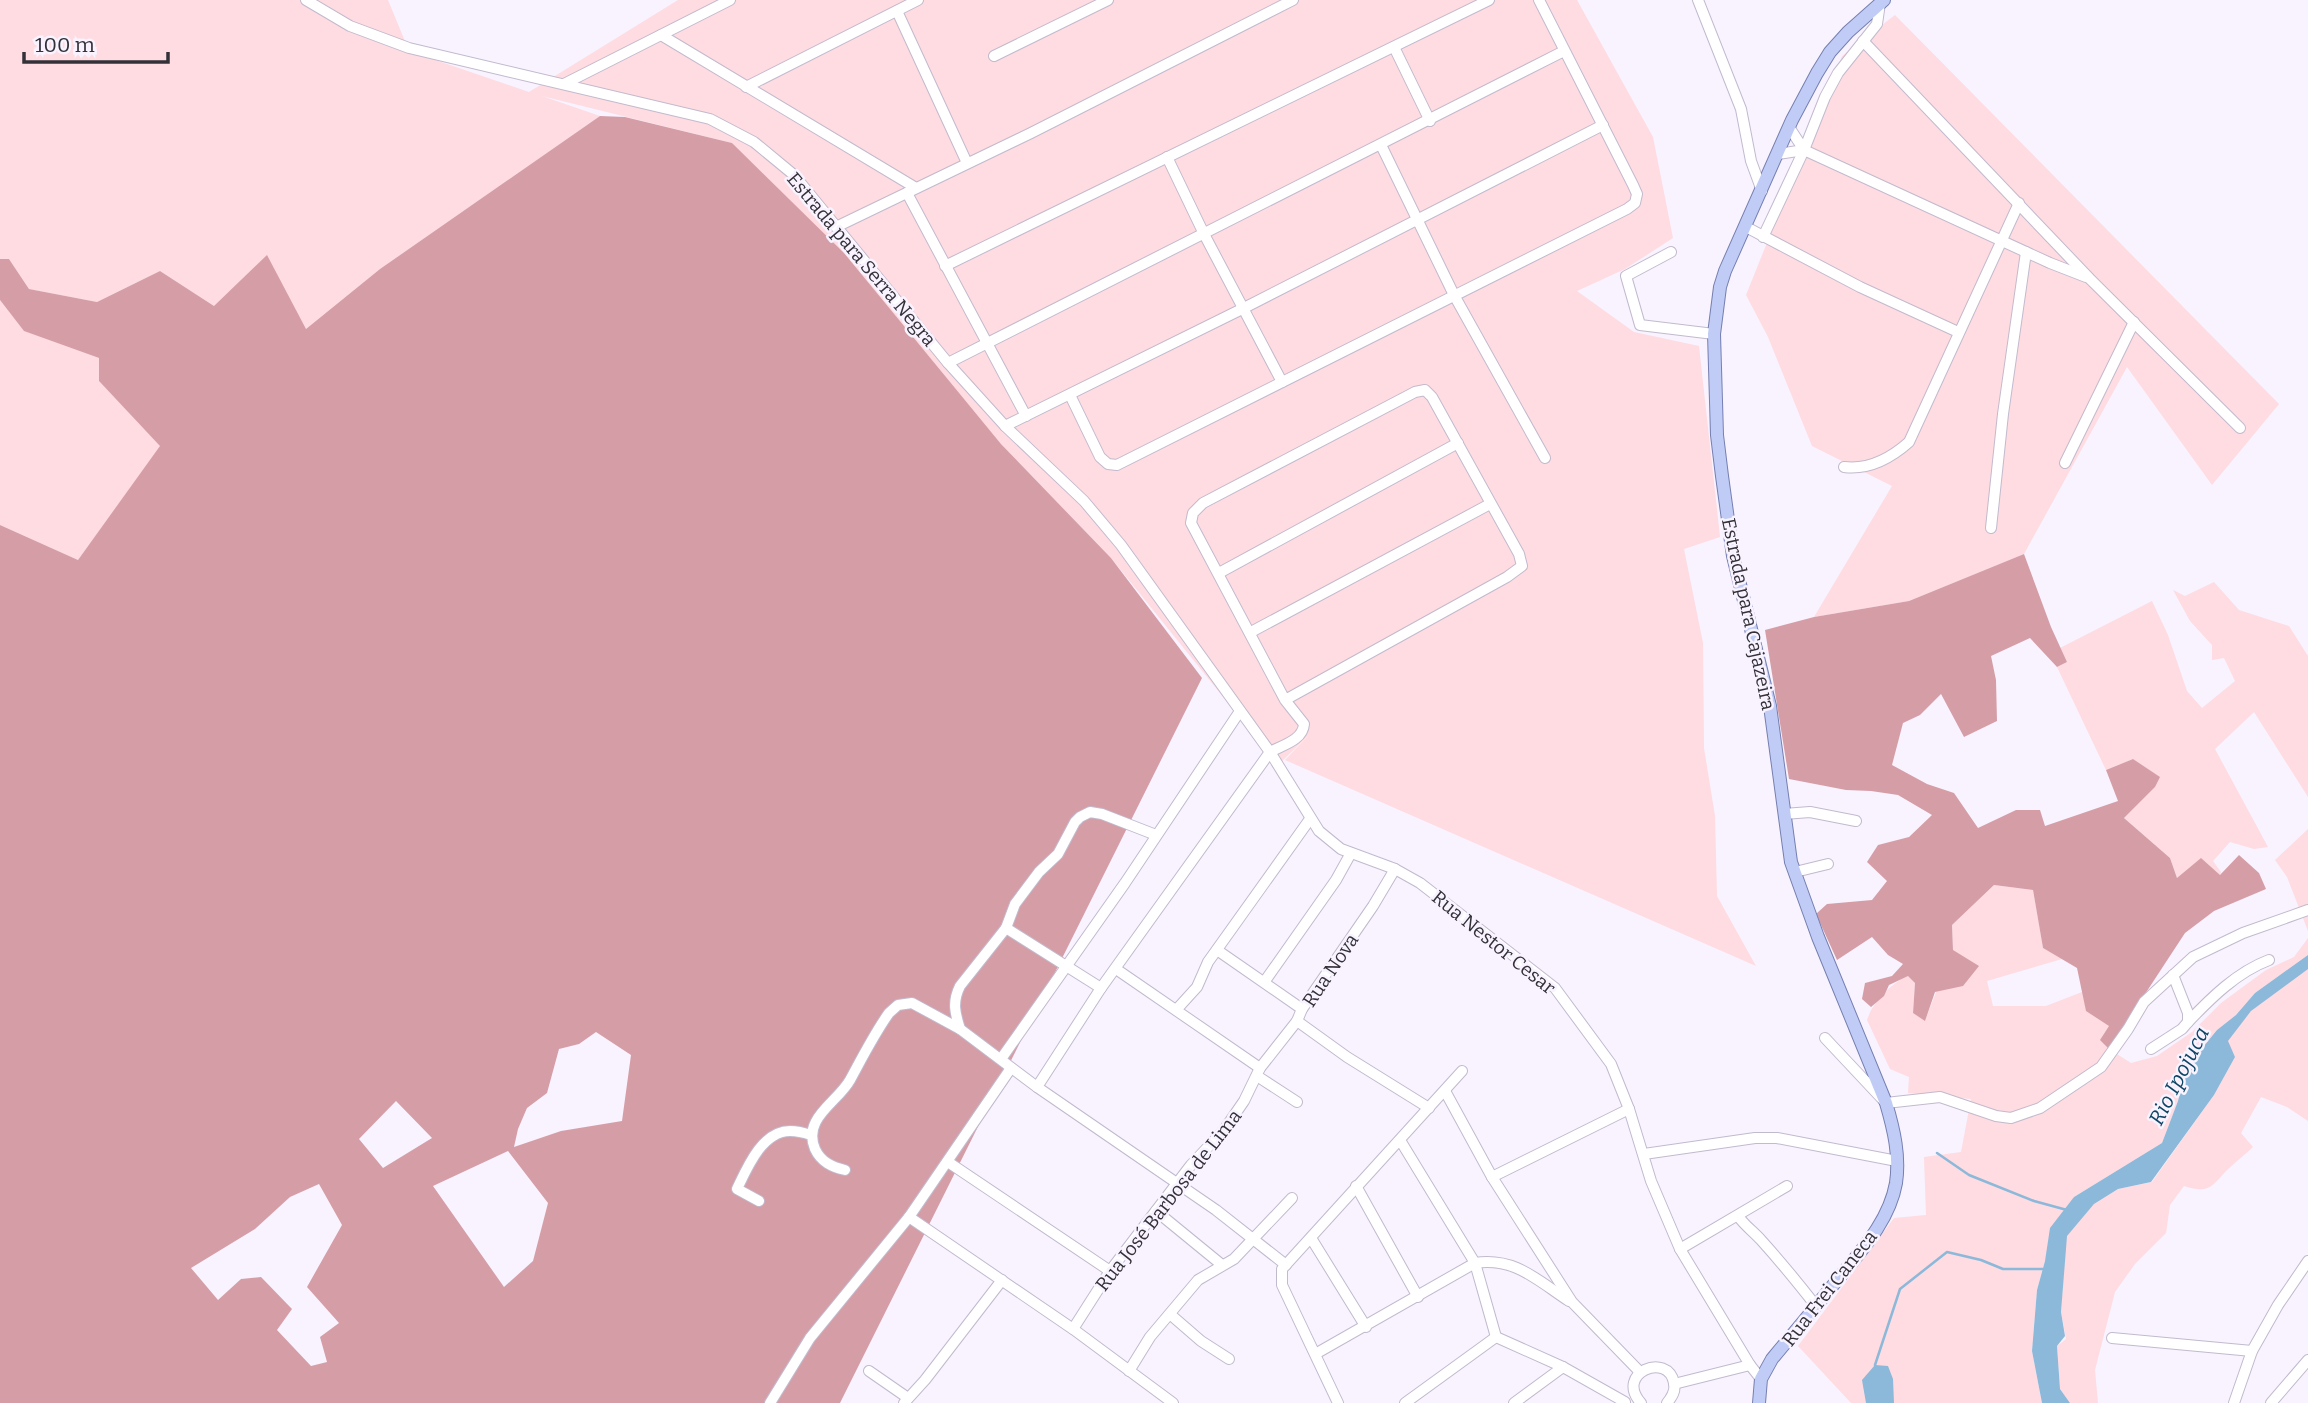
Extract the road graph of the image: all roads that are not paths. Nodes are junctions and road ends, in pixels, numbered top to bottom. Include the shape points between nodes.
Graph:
1 (306, 0) edge
2 (730, 0) edge
3 (918, 0) edge
4 (1108, 0) edge
5 (1293, 0) edge
6 (1489, 0) edge
7 (1539, 0) edge
8 (1698, 0) edge
9 (1882, 2) edge
10 (897, 11) junction
11 (661, 35) junction
12 (1863, 41) junction
13 (1394, 47) junction
14 (1564, 51) junction
15 (994, 56) dead end
16 (564, 84) junction
17 (746, 88) junction
18 (1430, 121) junction
19 (1603, 125) junction
20 (1789, 127) junction
21 (1381, 145) junction
22 (1804, 150) junction
23 (1777, 154) junction
24 (1167, 157) junction
25 (967, 163) junction
26 (911, 191) junction
27 (1762, 191) junction
28 (2018, 203) junction
29 (1418, 220) junction
30 (836, 227) junction
31 (1746, 227) junction
32 (1204, 234) junction
33 (1763, 237) junction
34 (2002, 240) junction
35 (1671, 252) dead end
36 (2026, 252) junction
37 (945, 266) junction
38 (2090, 279) junction
39 (1454, 295) junction
40 (1242, 309) junction
41 (2134, 322) junction
42 (1958, 332) junction
43 (1714, 334) junction
44 (987, 343) junction
45 (948, 363) junction
46 (1282, 382) junction
47 (1070, 395) junction
48 (1026, 416) junction
49 (1005, 426) junction
50 (2240, 428) dead end
51 (1458, 443) junction
52 (1545, 458) dead end
53 (2065, 463) dead end
54 (1844, 467) dead end
55 (1490, 504) junction
56 (1991, 528) dead end
57 (1219, 572) junction
58 (1251, 632) junction
59 (1285, 700) junction
60 (1240, 711) junction
61 (1270, 752) junction
62 (1784, 814) junction
63 (1310, 819) junction
64 (1856, 821) dead end
65 (1156, 835) junction
66 (1351, 853) junction
67 (1828, 864) dead end
68 (1395, 869) junction
69 (1795, 872) junction
70 (2308, 910) edge
71 (1006, 928) junction
72 (1217, 950) junction
73 (2269, 960) dead end
74 (1068, 966) junction
75 (1116, 969) junction
76 (2172, 975) junction
77 (1265, 981) junction
78 (1101, 988) junction
79 (1177, 1009) junction
80 (1302, 1009) junction
81 (1297, 1021) junction
82 (2188, 1022) junction
83 (960, 1029) junction
84 (1825, 1038) dead end
85 (2151, 1049) dead end
86 (1001, 1059) junction
87 (1011, 1068) junction
88 (1462, 1071) dead end
89 (1259, 1072) junction
90 (1037, 1087) junction
91 (1445, 1091) junction
92 (1297, 1102) dead end
93 (1886, 1104) junction
94 (1429, 1108) junction
95 (1629, 1109) junction
96 (811, 1135) junction
97 (1895, 1135) joint
98 (1400, 1140) junction
99 (1644, 1154) junction
100 (1897, 1161) junction
101 (948, 1163) junction
102 (845, 1170) dead end
103 (1492, 1177) junction
104 (1178, 1184) junction
105 (1356, 1186) junction
106 (1787, 1186) dead end
107 (1292, 1198) dead end
108 (759, 1201) dead end
109 (1156, 1211) junction
110 (1738, 1216) junction
111 (909, 1217) junction
112 (1311, 1238) junction
113 (1253, 1240) junction
114 (1201, 1248) junction
115 (1680, 1249) junction
116 (2308, 1261) edge
117 (1475, 1263) junction
118 (1222, 1265) junction
119 (1286, 1265) junction
120 (1110, 1271) junction
121 (1204, 1275) junction
122 (1002, 1280) junction
123 (1418, 1297) junction
124 (1572, 1302) junction
125 (1816, 1306) junction
126 (1171, 1315) junction
127 (1366, 1327) junction
128 (1073, 1329) junction
129 (1496, 1337) junction
130 (2112, 1338) dead end
131 (2252, 1351) junction
132 (1317, 1353) junction
133 (1229, 1359) dead end
134 (2308, 1360) edge
135 (1750, 1365) junction
136 (1563, 1367) junction
137 (869, 1371) dead end
138 (1129, 1371) junction
139 (1640, 1372) junction
140 (1761, 1379) junction
141 (1674, 1384) junction
142 (906, 1401) edge
143 (1631, 1401) edge
144 (2278, 1401) edge
145 (770, 1403) edge
146 (1172, 1403) edge
147 (1338, 1403) edge
148 (1405, 1403) edge
149 (1514, 1403) edge
150 (1667, 1403) edge
151 (1759, 1403) edge
152 (2234, 1403) edge

1 - 16 street, Estrada para Serra Negra via 350,26 409,48
2 - 11 street
3 - 10 street
4 - 15 street
5 - 25 street
6 - 13 street
7 - 14 street
8 - 27 street via 1741,109
9 - 12 street via 1877,24
9 - 20 main road, Estrada para Cajazeira via 1830,52
10 - 17 street
10 - 25 street
11 - 16 street
11 - 17 street
12 - 22 street via 1825,97
12 - 28 street
13 - 18 street
13 - 24 street
14 - 18 street
14 - 19 street
16 - 30 street, Estrada para Serra Negra via 710,119 738,133 794,175
17 - 26 street
18 - 21 street
19 - 29 street
19 - 39 street via 1637,194 1635,203
20 - 22 street
20 - 23 main road, Estrada para Cajazeira
21 - 29 street
21 - 32 street
22 - 23 street
22 - 33 street
22 - 34 street
23 - 27 main road, Estrada para Cajazeira
24 - 32 street
24 - 37 street
25 - 26 street
26 - 30 street
26 - 37 street
27 - 31 main road, Estrada para Cajazeira
28 - 34 street
28 - 38 street
29 - 39 street
29 - 40 street
30 - 45 street, Estrada para Serra Negra
31 - 33 street
31 - 43 main road, Estrada para Cajazeira via 1720,287
32 - 40 street
32 - 44 street
33 - 42 street
34 - 36 street
34 - 42 street
35 - 43 street via 1626,275 1640,325
36 - 38 street
36 - 56 street
37 - 44 street
38 - 41 street
39 - 46 street
39 - 52 street
40 - 46 street
40 - 47 street
41 - 50 street
41 - 53 street
42 - 54 street via 1909,442 1886,459
43 - 62 main road, Estrada para Cajazeira via 1717,435 1726,513 1770,706
44 - 45 street
44 - 48 street
45 - 49 street, Estrada para Serra Negra
46 - 47 street via 1112,466 1100,457
47 - 48 street
48 - 49 street
49 - 60 street, Estrada para Serra Negra via 1084,501 1121,545
51 - 55 street
51 - 57 street
51 - 57 street via 1429,392 1421,390 1203,503 1191,523
55 - 58 street
55 - 59 street via 1519,554 1522,566 1517,571
57 - 58 street
58 - 59 street
59 - 61 street via 1304,729 1299,737
60 - 61 street, Rua Nestor Cesar
60 - 65 street
61 - 63 street, Rua Nestor Cesar
61 - 75 street
62 - 64 street via 1810,812
62 - 69 main road, Estrada para Cajazeira
63 - 66 street, Rua Nestor Cesar via 1328,840
63 - 72 street
65 - 71 street via 1102,814 1085,813 1015,905
65 - 74 street
66 - 68 street, Rua Nestor Cesar
66 - 77 street
67 - 69 street
68 - 80 street, Rua Nova
68 - 95 street, Rua Nestor Cesar via 1447,902 1555,988 1611,1064
69 - 93 main road, Estrada para Cajazeira
70 - 76 street via 2221,942
71 - 74 street
71 - 83 street via 956,994 954,1009
72 - 77 street
72 - 79 street via 1197,987
73 - 82 street via 2212,997
74 - 78 street
74 - 86 street
75 - 78 street
75 - 79 street
76 - 82 street
76 - 93 street via 2144,1002 2101,1067 2025,1115 1996,1116 1940,1097
77 - 80 street
78 - 90 street
79 - 89 street
80 - 81 street, Rua Nova
81 - 89 street, Rua Nova
81 - 94 street
82 - 85 street
83 - 86 street
83 - 96 street via 912,1003 894,1009 845,1086 815,1121
84 - 93 street
86 - 87 street
87 - 90 street
87 - 101 street
88 - 91 street
89 - 92 street
89 - 104 street, Rua José Barbosa de Lima via 1224,1130
90 - 104 street
91 - 94 street
91 - 103 street
93 - 97 main road, Estrada para Cajazeira
94 - 98 street
95 - 99 street, Rua Nestor Cesar
95 - 103 street
96 - 102 street via 822,1160
96 - 108 street via 789,1131 766,1140 737,1189
97 - 100 main road, Rua Frei Caneca
98 - 105 street
98 - 117 street
99 - 100 street via 1777,1138
99 - 115 street, Rua Nestor Cesar
100 - 125 main road, Rua Frei Caneca via 1896,1183 1880,1223
101 - 111 street
101 - 120 street
103 - 124 street
104 - 109 street, Rua José Barbosa de Lima
104 - 113 street
105 - 112 street
105 - 123 street
106 - 110 street
107 - 113 street
109 - 114 street
109 - 120 street, Rua José Barbosa de Lima
110 - 115 street
110 - 125 street
111 - 122 street
111 - 145 street via 822,1321
112 - 119 street
112 - 127 street
113 - 118 street
113 - 119 street
114 - 118 street
114 - 121 street
115 - 135 street, Rua Nestor Cesar
116 - 131 street
117 - 123 street
117 - 124 street via 1503,1262
117 - 129 street
118 - 121 street
119 - 132 street via 1282,1285
120 - 128 street, Rua José Barbosa de Lima
121 - 126 street
122 - 128 street
122 - 142 street
123 - 127 street
124 - 139 street
125 - 140 main road, Rua Frei Caneca
126 - 133 street
126 - 138 street
127 - 132 street
128 - 138 street
129 - 136 street
129 - 148 street
130 - 131 street
131 - 152 street
132 - 147 street
134 - 144 street
135 - 140 street, Rua Nestor Cesar
135 - 141 street
136 - 143 street
136 - 149 street
137 - 142 street
138 - 146 street
139 - 141 street via 1658,1367 1669,1373
139 - 143 street
140 - 151 main road, Rua Frei Caneca
141 - 150 street

